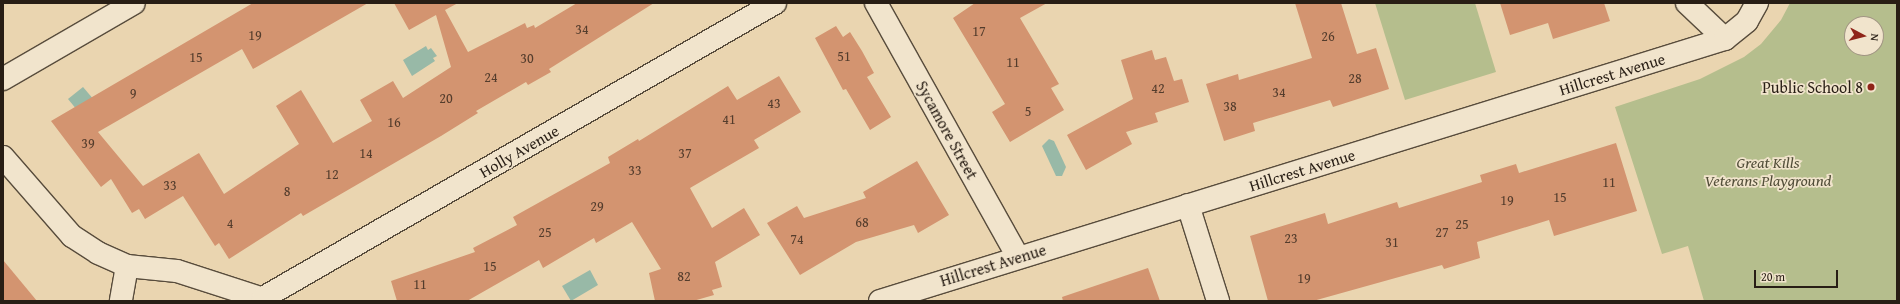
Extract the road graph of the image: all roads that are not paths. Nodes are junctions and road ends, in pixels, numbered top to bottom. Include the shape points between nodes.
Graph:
1 (134, 3) edge
2 (775, 3) edge
3 (876, 3) edge
4 (1687, 3) edge
5 (1757, 3) edge
6 (1725, 39) junction
7 (3, 79) edge
8 (3, 156) edge
9 (1188, 205) junction
10 (1018, 257) junction
11 (126, 266) junction
12 (266, 300) edge
13 (121, 301) edge
14 (880, 301) edge
15 (1218, 301) edge

1 - 7 street
2 - 12 street, Holly Avenue
3 - 10 street, Sycamore Street
4 - 6 street
5 - 6 street via 1747,22
6 - 9 street, Hillcrest Avenue
8 - 11 street via 72,236 98,253
9 - 10 street, Hillcrest Avenue
9 - 15 street
10 - 14 street, Hillcrest Avenue
11 - 12 street via 177,271
11 - 13 street

